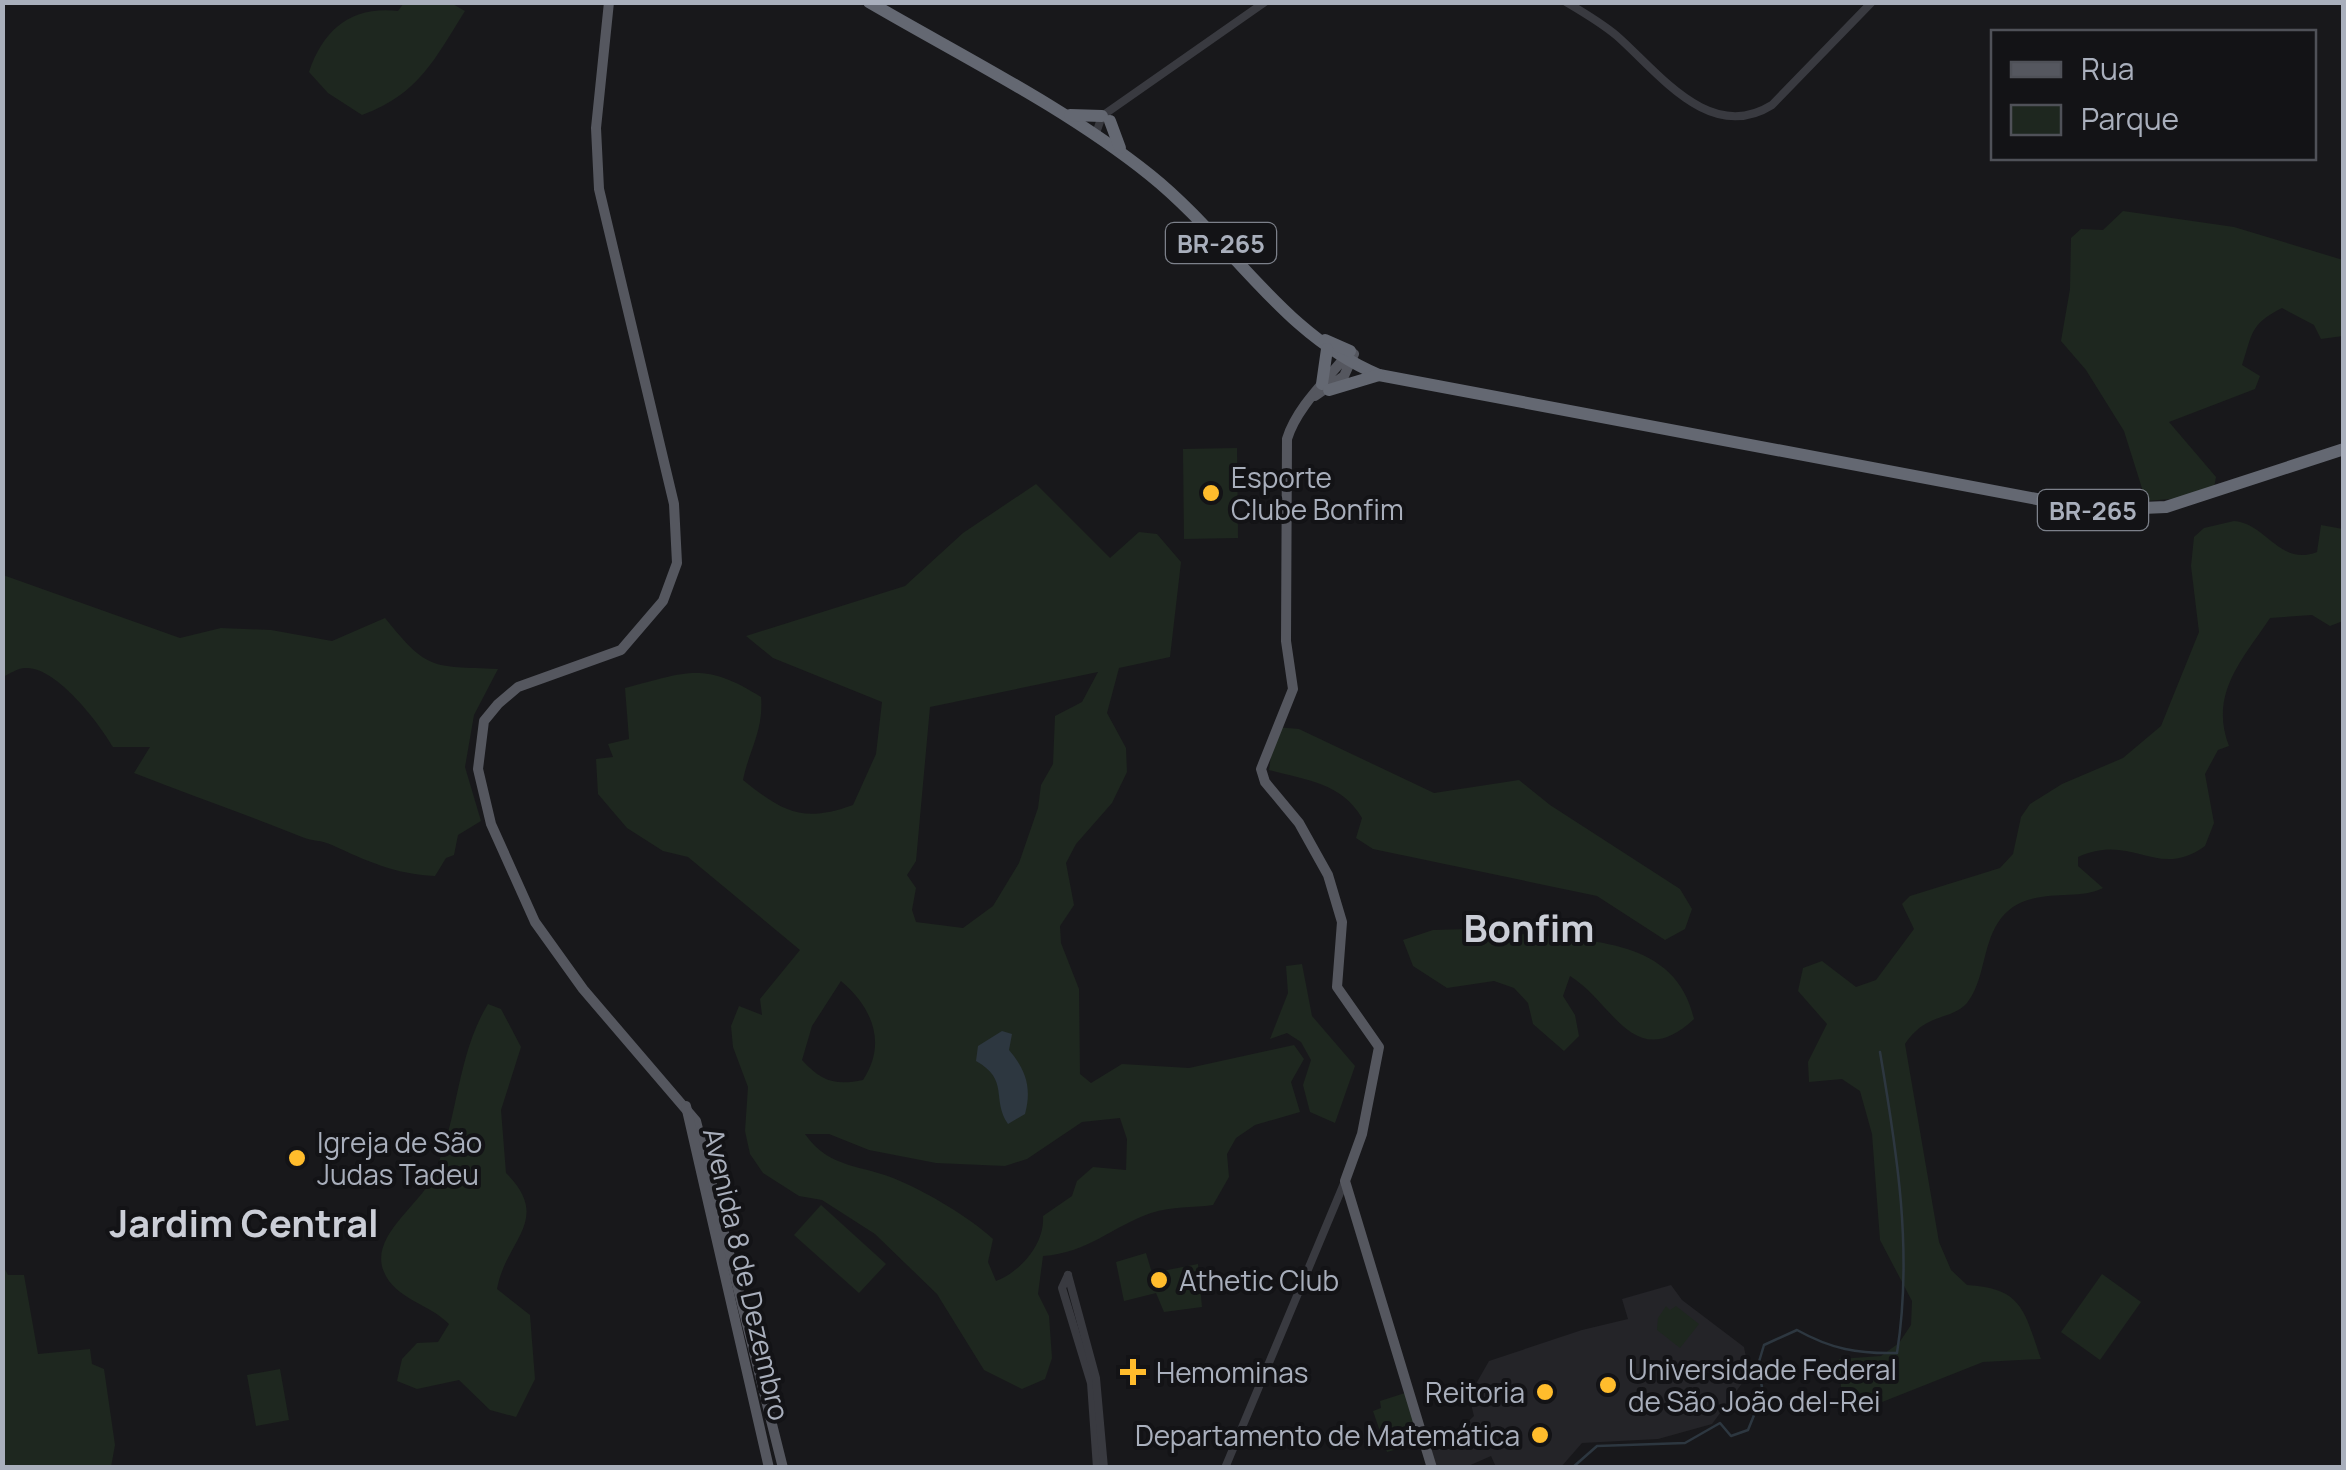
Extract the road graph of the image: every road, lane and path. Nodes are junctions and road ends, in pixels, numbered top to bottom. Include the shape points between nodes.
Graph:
1 (610, 2) edge
2 (869, 2) edge
3 (1264, 2) edge
4 (1566, 2) edge
5 (1872, 2) edge
6 (1059, 113) junction
7 (1106, 119) junction
8 (1094, 136) junction
9 (1127, 158) junction
10 (1309, 334) junction
11 (1327, 349) junction
12 (1350, 357) junction
13 (1378, 375) junction
14 (1322, 390) junction
15 (2344, 450) edge
16 (686, 1105) junction
17 (1344, 1181) junction
18 (769, 1468) edge
19 (783, 1468) edge
20 (1101, 1468) edge
21 (1224, 1468) edge
22 (1432, 1468) edge

1 - 16 main road via 596,128 600,189 674,504 677,563 664,601 630,641 512,700 480,738 478,769 486,810 535,922 583,989
2 - 6 highway, BR-265
3 - 7 street
4 - 5 street via 1612,32 1685,102 1730,116 1762,112
6 - 7 highway
6 - 8 highway, BR-265
7 - 8 street
7 - 9 highway
8 - 9 highway, BR-265
9 - 10 highway, BR-265 via 1180,202
10 - 11 highway, BR-265
10 - 12 highway
11 - 12 highway, BR-265
11 - 14 highway
12 - 13 highway, BR-265
12 - 14 main road
13 - 14 highway
13 - 15 highway, BR-265 via 2095,510 2166,507
14 - 17 main road via 1296,418 1285,452 1286,641 1293,689 1262,757 1265,782 1300,824 1328,874 1342,922 1340,996 1379,1047 1362,1134
16 - 18 main road, Avenida 8 de Dezembro
16 - 19 main road, Avenida 8 de Dezembro via 701,1136
17 - 21 street
17 - 22 main road
20 - 20 street via 1096,1378 1068,1275 1062,1288 1091,1382

